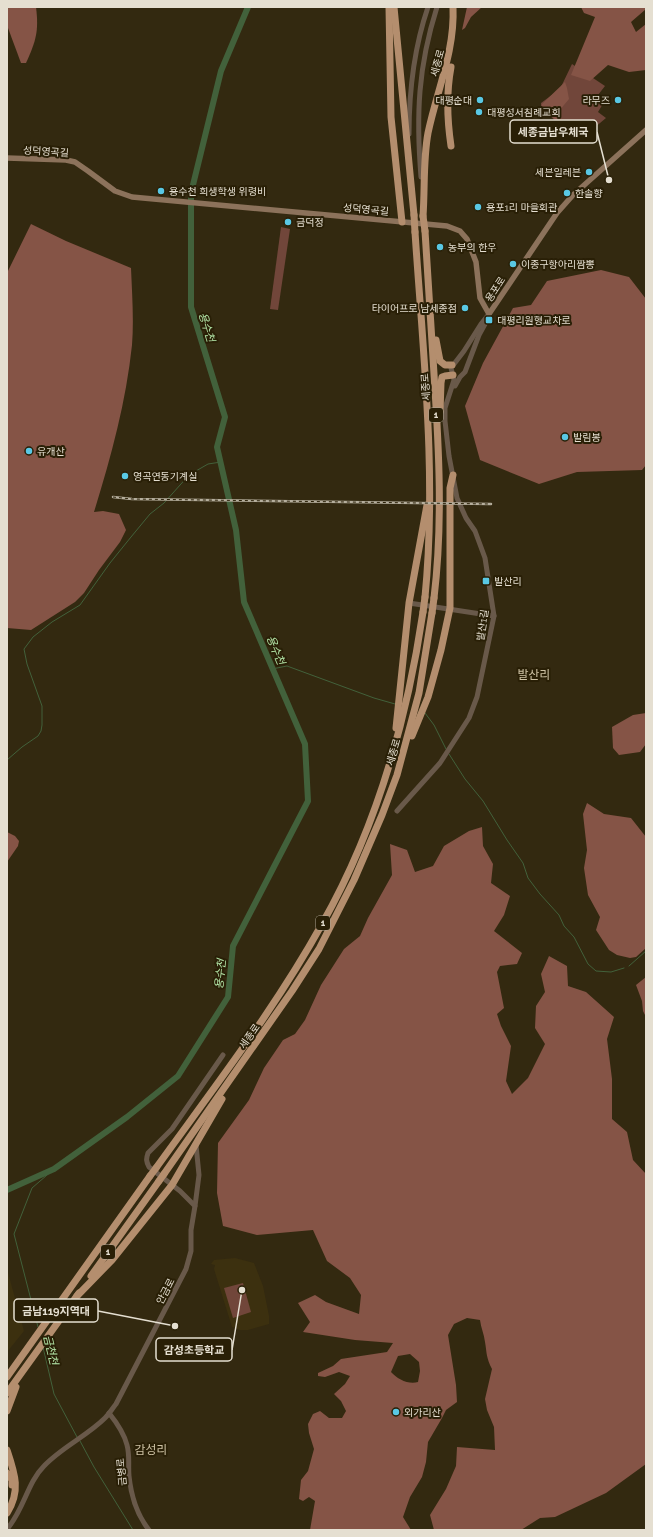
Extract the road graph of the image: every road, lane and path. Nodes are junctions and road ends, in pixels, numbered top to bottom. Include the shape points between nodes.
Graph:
1 (389, 7) edge
2 (394, 7) edge
3 (428, 7) edge
4 (437, 7) edge
5 (453, 7) edge
6 (454, 27) junction
7 (646, 130) edge
8 (451, 146) dead end
9 (7, 158) edge
10 (411, 191) junction
11 (424, 206) junction
12 (402, 222) junction
13 (428, 289) junction
14 (488, 316) junction
15 (454, 364) junction
16 (465, 370) junction
17 (455, 376) junction
18 (438, 442) junction
19 (453, 475) junction
20 (430, 487) junction
21 (409, 603) junction
22 (450, 608) junction
23 (494, 616) junction
24 (400, 718) junction
25 (415, 721) junction
26 (397, 811) dead end
27 (223, 1055) dead end
28 (245, 1059) junction
29 (196, 1145) junction
30 (172, 1185) junction
31 (195, 1206) junction
32 (77, 1296) junction
33 (23, 1372) junction
34 (8, 1375) edge
35 (7, 1393) edge
36 (7, 1411) edge
37 (109, 1413) junction
38 (7, 1450) edge
39 (7, 1473) edge
40 (7, 1506) edge
41 (7, 1514) edge
42 (7, 1529) edge
43 (149, 1530) edge

1 - 12 highway via 390,117
2 - 10 highway, 세종로 / 1
3 - 10 street via 420,30 411,82
4 - 11 street via 429,33 418,113
5 - 6 highway, 세종로 / 1
6 - 8 highway via 454,46 447,92
6 - 11 highway, 세종로 / 1 via 428,134
7 - 14 main road, 용포로 via 560,208
9 - 12 main road, 성덕영곡길 via 75,162 122,194
10 - 20 highway, 세종로 / 1, bridge
11 - 13 highway, 세종로 / 1, bridge
12 - 14 main road, 성덕영곡길 via 447,226 458,230 467,239 478,271 480,298
13 - 15 highway via 438,357 442,364
13 - 18 highway, 세종로 / 1
14 - 15 street
14 - 16 street
15 - 16 street via 461,364
15 - 17 street via 451,372
16 - 17 street via 463,376
17 - 18 highway via 445,376 441,380
17 - 19 street, 발산1길 via 445,408
18 - 25 highway, 세종로 / 1, bridge via 438,560
19 - 22 highway via 450,488
19 - 23 street, 발산1길 via 457,498 485,558
20 - 21 highway
20 - 24 highway, 세종로 / 1, bridge via 429,557 425,597 409,691
21 - 22 street
21 - 24 highway via 400,688
22 - 23 street
22 - 25 highway via 428,697
23 - 26 street, 발산1길 via 475,702 469,718 440,764
24 - 34 highway, 세종로 / 1, bridge via 388,772 373,813 311,945 285,986
25 - 28 highway, 세종로 / 1 via 370,846 333,923 296,985
27 - 30 street via 172,1128 146,1158 149,1167
28 - 29 highway
28 - 32 highway, 세종로 / 1, bridge
29 - 30 highway
29 - 31 street, 안금로 via 199,1175
30 - 31 street
30 - 32 highway via 112,1260
31 - 37 street, 안금로 via 191,1251 186,1269 120,1397
32 - 33 highway, 세종로 / 1
33 - 35 highway, 세종로
33 - 36 highway, 1
37 - 42 street, 안금로 via 44,1466
37 - 43 street, 금병로 via 118,1424 126,1443 129,1476 136,1506
38 - 41 highway via 16,1488 14,1502
39 - 40 highway via 12,1480 12,1495

